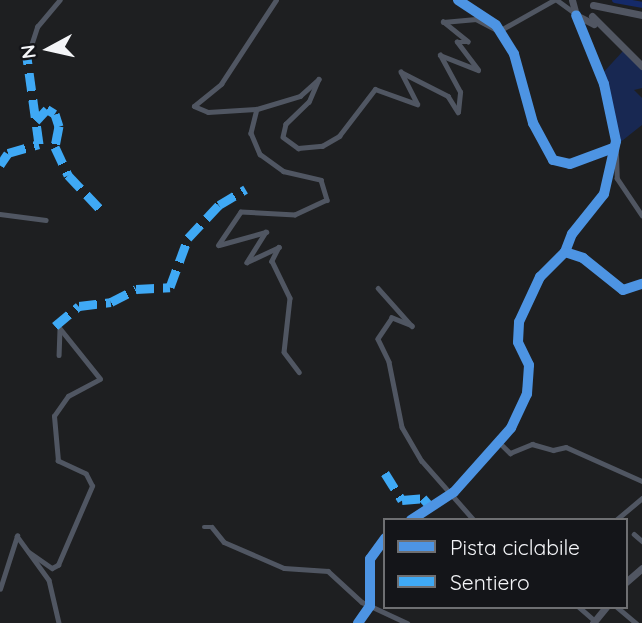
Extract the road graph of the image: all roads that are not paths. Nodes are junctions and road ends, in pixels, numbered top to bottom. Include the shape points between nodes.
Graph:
1 (60, 0) edge
2 (458, 0) edge
3 (556, 0) edge
4 (273, 1) edge
5 (582, 10) edge
6 (642, 15) edge
7 (584, 29) junction
8 (499, 31) junction
9 (27, 58) dead end
10 (642, 66) edge
11 (257, 109) junction
12 (614, 144) junction
13 (0, 214) edge
14 (642, 215) edge
15 (46, 220) dead end
16 (565, 252) junction
17 (642, 284) edge
18 (377, 288) dead end
19 (59, 355) dead end
20 (299, 373) dead end
21 (499, 442) junction
22 (642, 481) edge
23 (454, 492) junction
24 (642, 498) edge
25 (473, 518) edge
26 (619, 518) edge
27 (204, 527) dead end
28 (634, 534) dead end
29 (642, 541) edge
30 (29, 552) junction
31 (642, 568) edge
32 (628, 580) edge
33 (369, 588) dead end
34 (0, 589) edge
35 (370, 606) junction
36 (581, 609) edge
37 (619, 609) edge
38 (594, 622) edge
39 (59, 623) edge
40 (358, 623) edge
41 (407, 623) edge
42 (636, 623) edge

1 - 9 street via 37,27
2 - 8 street
3 - 5 street
3 - 8 street
4 - 11 street via 221,84 194,106 208,112
5 - 6 main road via 604,8
5 - 7 street
5 - 7 street
5 - 10 main road
7 - 12 street
8 - 11 street via 476,19 443,22 468,42 457,42 478,68 440,55 460,92 458,112 448,96 401,72 417,104 375,89 340,136 322,146 298,148 283,137 286,124 309,102 319,79 300,96
8 - 12 street via 514,54 534,123 553,160 570,164
11 - 20 street via 251,133 260,154 283,171 321,180 327,200 295,215 241,212 219,245 266,232 247,262 279,247 272,261 290,298 284,352
12 - 14 street via 619,182
12 - 16 street via 604,194 572,234
13 - 15 street
16 - 17 street via 583,258 624,290
16 - 21 street via 540,277 519,322 518,342 529,365 527,394
18 - 23 street via 412,326 392,318 378,339 389,362 398,418 422,461
19 - 30 street via 60,329 100,379 68,396 54,416 58,461 86,474 92,486 58,565 52,568
21 - 22 street via 510,453 531,444 553,450 566,447
21 - 23 street
23 - 25 street
24 - 26 street
27 - 35 street via 212,527 224,542 284,568 328,571
28 - 29 street
30 - 34 street via 20,538 13,537 9,572
30 - 39 street via 48,580
31 - 32 main road
33 - 35 street
35 - 40 street
35 - 41 street
36 - 38 street
37 - 42 street

